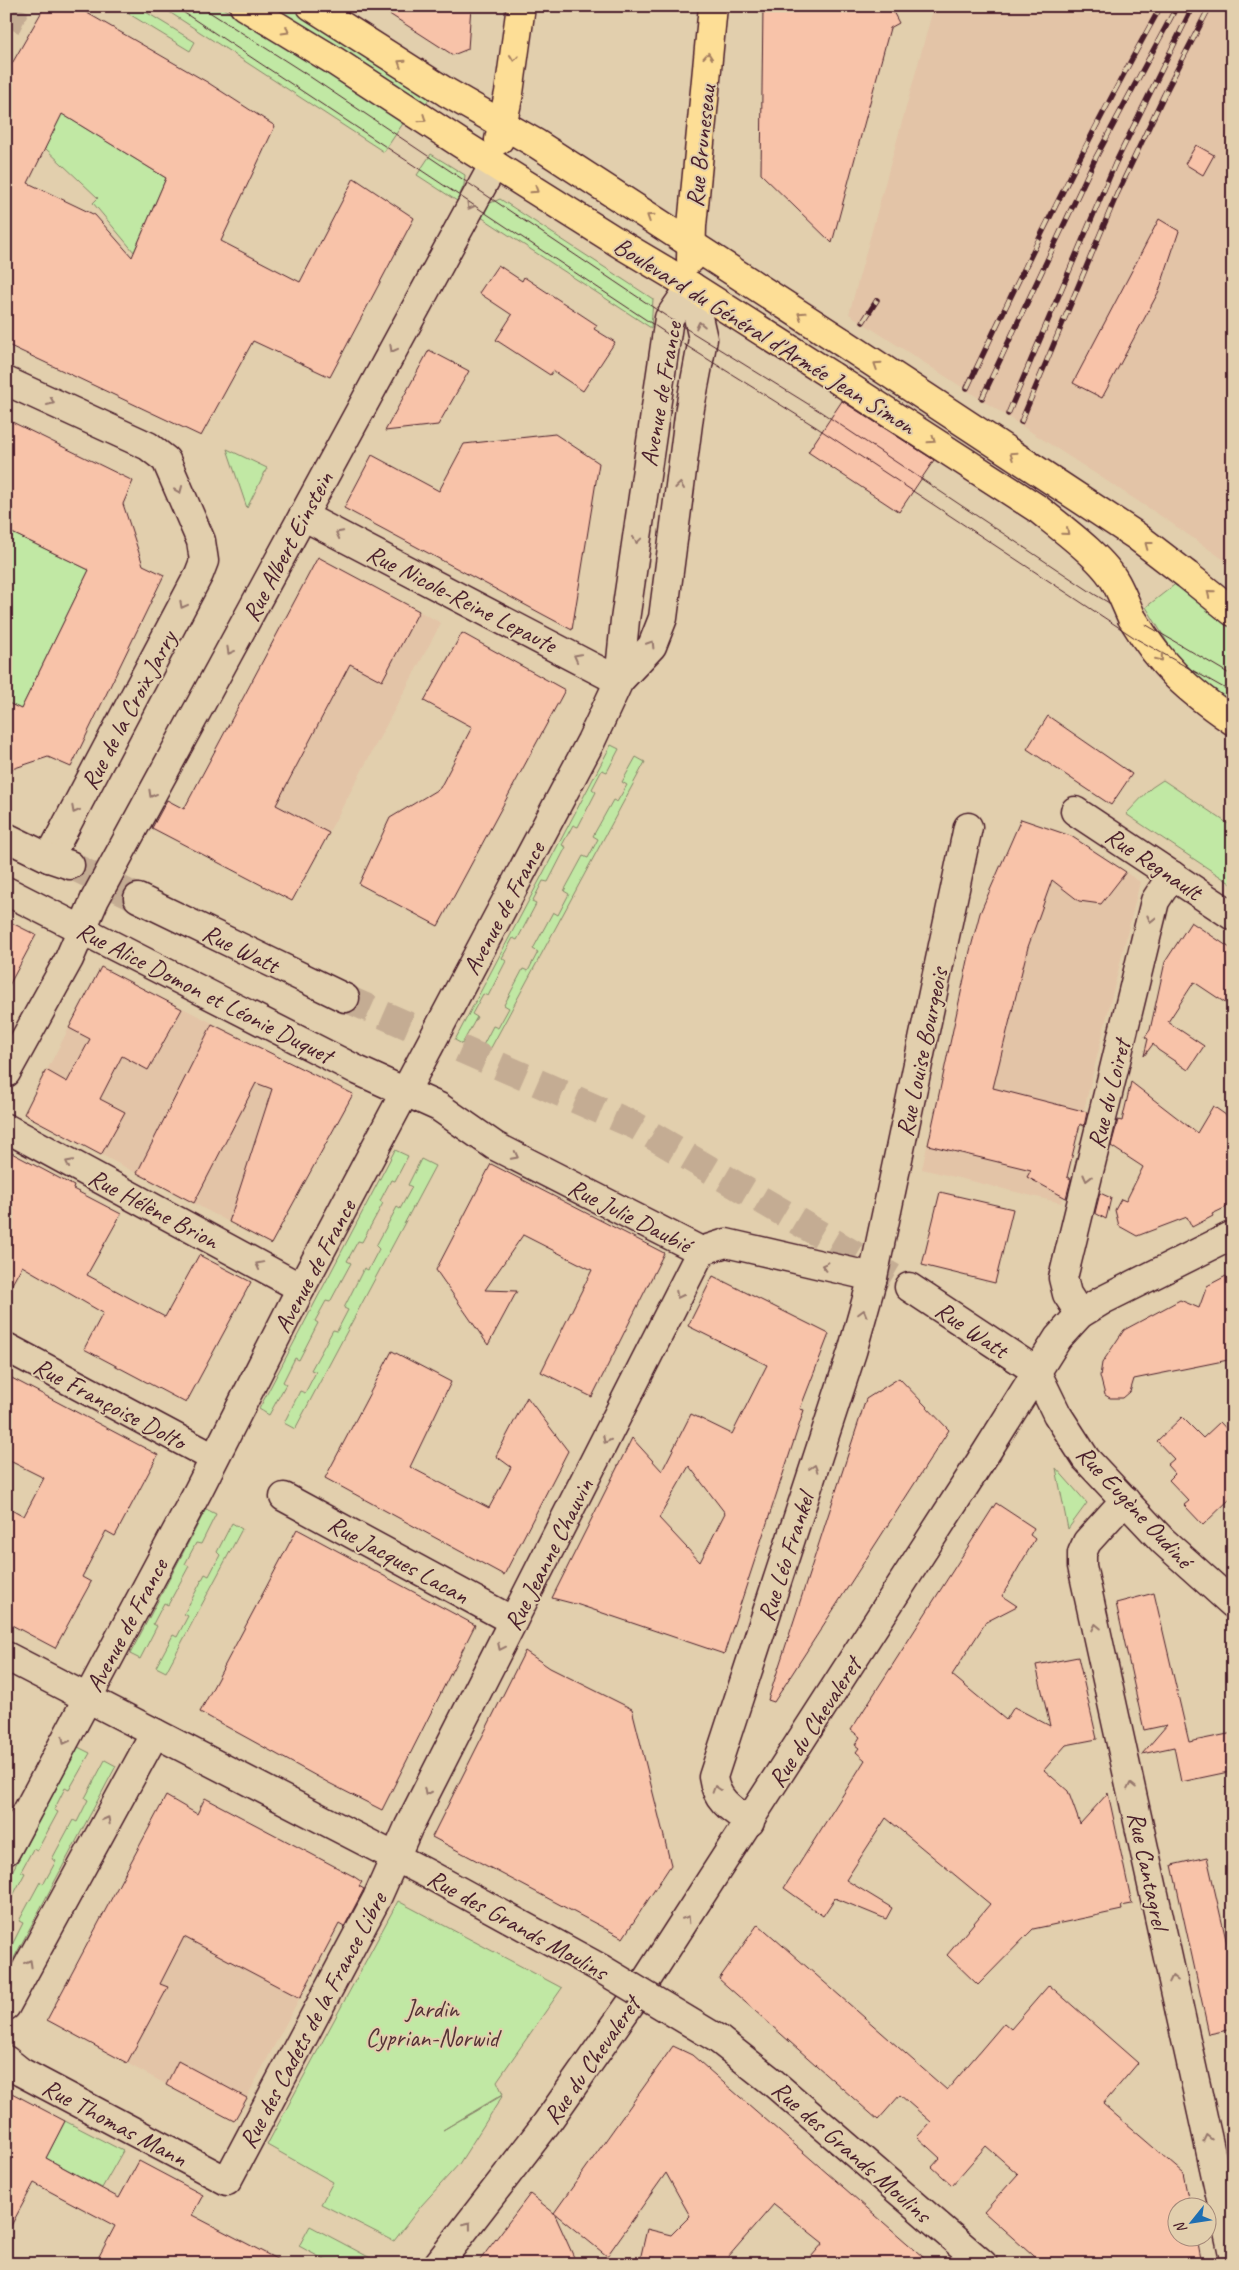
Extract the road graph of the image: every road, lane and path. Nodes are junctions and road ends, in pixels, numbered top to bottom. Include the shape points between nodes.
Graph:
1 (244, 6) edge
2 (312, 6) edge
3 (520, 6) edge
4 (713, 6) edge
5 (503, 123) junction
6 (494, 164) junction
7 (691, 244) junction
8 (691, 286) junction
9 (6, 382) edge
10 (303, 516) junction
11 (1233, 612) edge
12 (619, 681) junction
13 (1233, 720) edge
14 (1075, 811) dead end
15 (968, 827) dead end
16 (6, 837) edge
17 (1172, 875) junction
18 (6, 891) edge
19 (138, 898) tunnel mouth
20 (1233, 916) edge
21 (82, 930) junction
22 (345, 998) tunnel mouth
23 (6, 1073) edge
24 (406, 1090) junction
25 (6, 1128) edge
26 (1233, 1235) edge
27 (701, 1251) junction
28 (872, 1278) junction
29 (909, 1287) tunnel mouth
30 (302, 1288) junction
31 (1080, 1314) junction
32 (6, 1347) edge
33 (1036, 1371) junction
34 (214, 1458) junction
35 (284, 1497) dead end
36 (1125, 1500) junction
37 (1233, 1604) edge
38 (513, 1622) junction
39 (6, 1656) edge
40 (88, 1698) junction
41 (155, 1733) junction
42 (750, 1822) junction
43 (6, 1851) edge
44 (396, 1857) junction
45 (6, 2006) edge
46 (6, 2060) edge
47 (1224, 2166) edge
48 (227, 2181) joint
49 (1233, 2254) edge
50 (438, 2264) edge
51 (983, 2264) edge

1 -> 6 main road, Boulevard du Général d'Armée Jean Simon
5 -> 2 main road, Boulevard du Général d'Armée Jean Simon via 446,92
3 -> 5 main road
7 -> 4 main road, Rue Bruneseau
5 - 6 main road
7 -> 5 main road, Boulevard du Général d'Armée Jean Simon
6 -> 8 main road, Boulevard du Général d'Armée Jean Simon
6 -> 10 street, Rue Albert Einstein
7 - 8 main road, Rue Bruneseau
11 -> 7 main road, Boulevard du Général d'Armée Jean Simon, bridge via 1135,535
8 -> 12 street, Avenue de France via 669,318
12 -> 8 street, Avenue de France via 652,646 663,618 690,408 703,339
8 -> 13 main road, Boulevard du Général d'Armée Jean Simon, bridge via 1056,523 1116,581 1149,646 1185,686
9 -> 16 street, Rue de la Croix Jarry via 148,446 166,460 201,541 204,561 60,862
12 -> 10 street, Rue Nicole-Reine Lepaute
10 -> 21 street, Rue Albert Einstein via 95,899
12 - 24 street, Avenue de France via 586,750
14 - 17 street, Rue Regnault
15 - 28 street, Rue Louise Bourgeois
17 - 20 street, Rue Regnault
17 -> 31 street, Rue du Loiret via 1155,901 1063,1278 1067,1294
18 - 21 street, Rue Alice Domon et Léonie Duquet
19 - 22 street, Rue Watt
21 - 23 street, Rue Albert Einstein
21 - 24 street, Rue Alice Domon et Léonie Duquet via 362,1072
24 -> 27 street, Rue Julie Daubié via 439,1107 495,1146
24 - 30 street, Avenue de France
30 -> 25 street, Rue Hélène Brion
26 - 31 street, Rue du Chevaleret
28 -> 27 street, Rue Julie Daubié via 726,1243
27 -> 38 street, Rue Jeanne Chauvin
42 -> 28 street, Rue Léo Frankel via 718,1796 713,1776 852,1352
29 - 33 street, Rue Watt
30 - 34 street, Avenue de France
31 - 33 street, Rue du Chevaleret via 1058,1338
32 - 34 street, Rue Françoise Dolto
33 - 36 street, Rue Eugène Oudiné via 1057,1414 1082,1453
33 - 42 street, Rue du Chevaleret
34 - 40 street, Avenue de France
35 - 38 street, Rue Jacques Lacan
36 - 37 street, Rue Eugène Oudiné via 1177,1554
47 -> 36 street, Rue Cantagrel via 1082,1566 1082,1553 1087,1542
38 -> 44 street, Rue Jeanne Chauvin
39 - 40 street, Rue des Grands Moulins
40 - 41 street, Rue des Grands Moulins
40 -> 43 street, Avenue de France
41 - 44 street, Rue des Grands Moulins
45 -> 41 street
50 -> 42 street, Rue du Chevaleret via 546,2124 619,2022
44 - 48 street, Rue des Cadets de la France Libre via 378,1898
44 - 51 street, Rue des Grands Moulins, bridge via 600,1968 718,2039
46 - 48 street, Rue Thomas Mann via 21,2072
47 - 49 street, Rue Cantagrel

